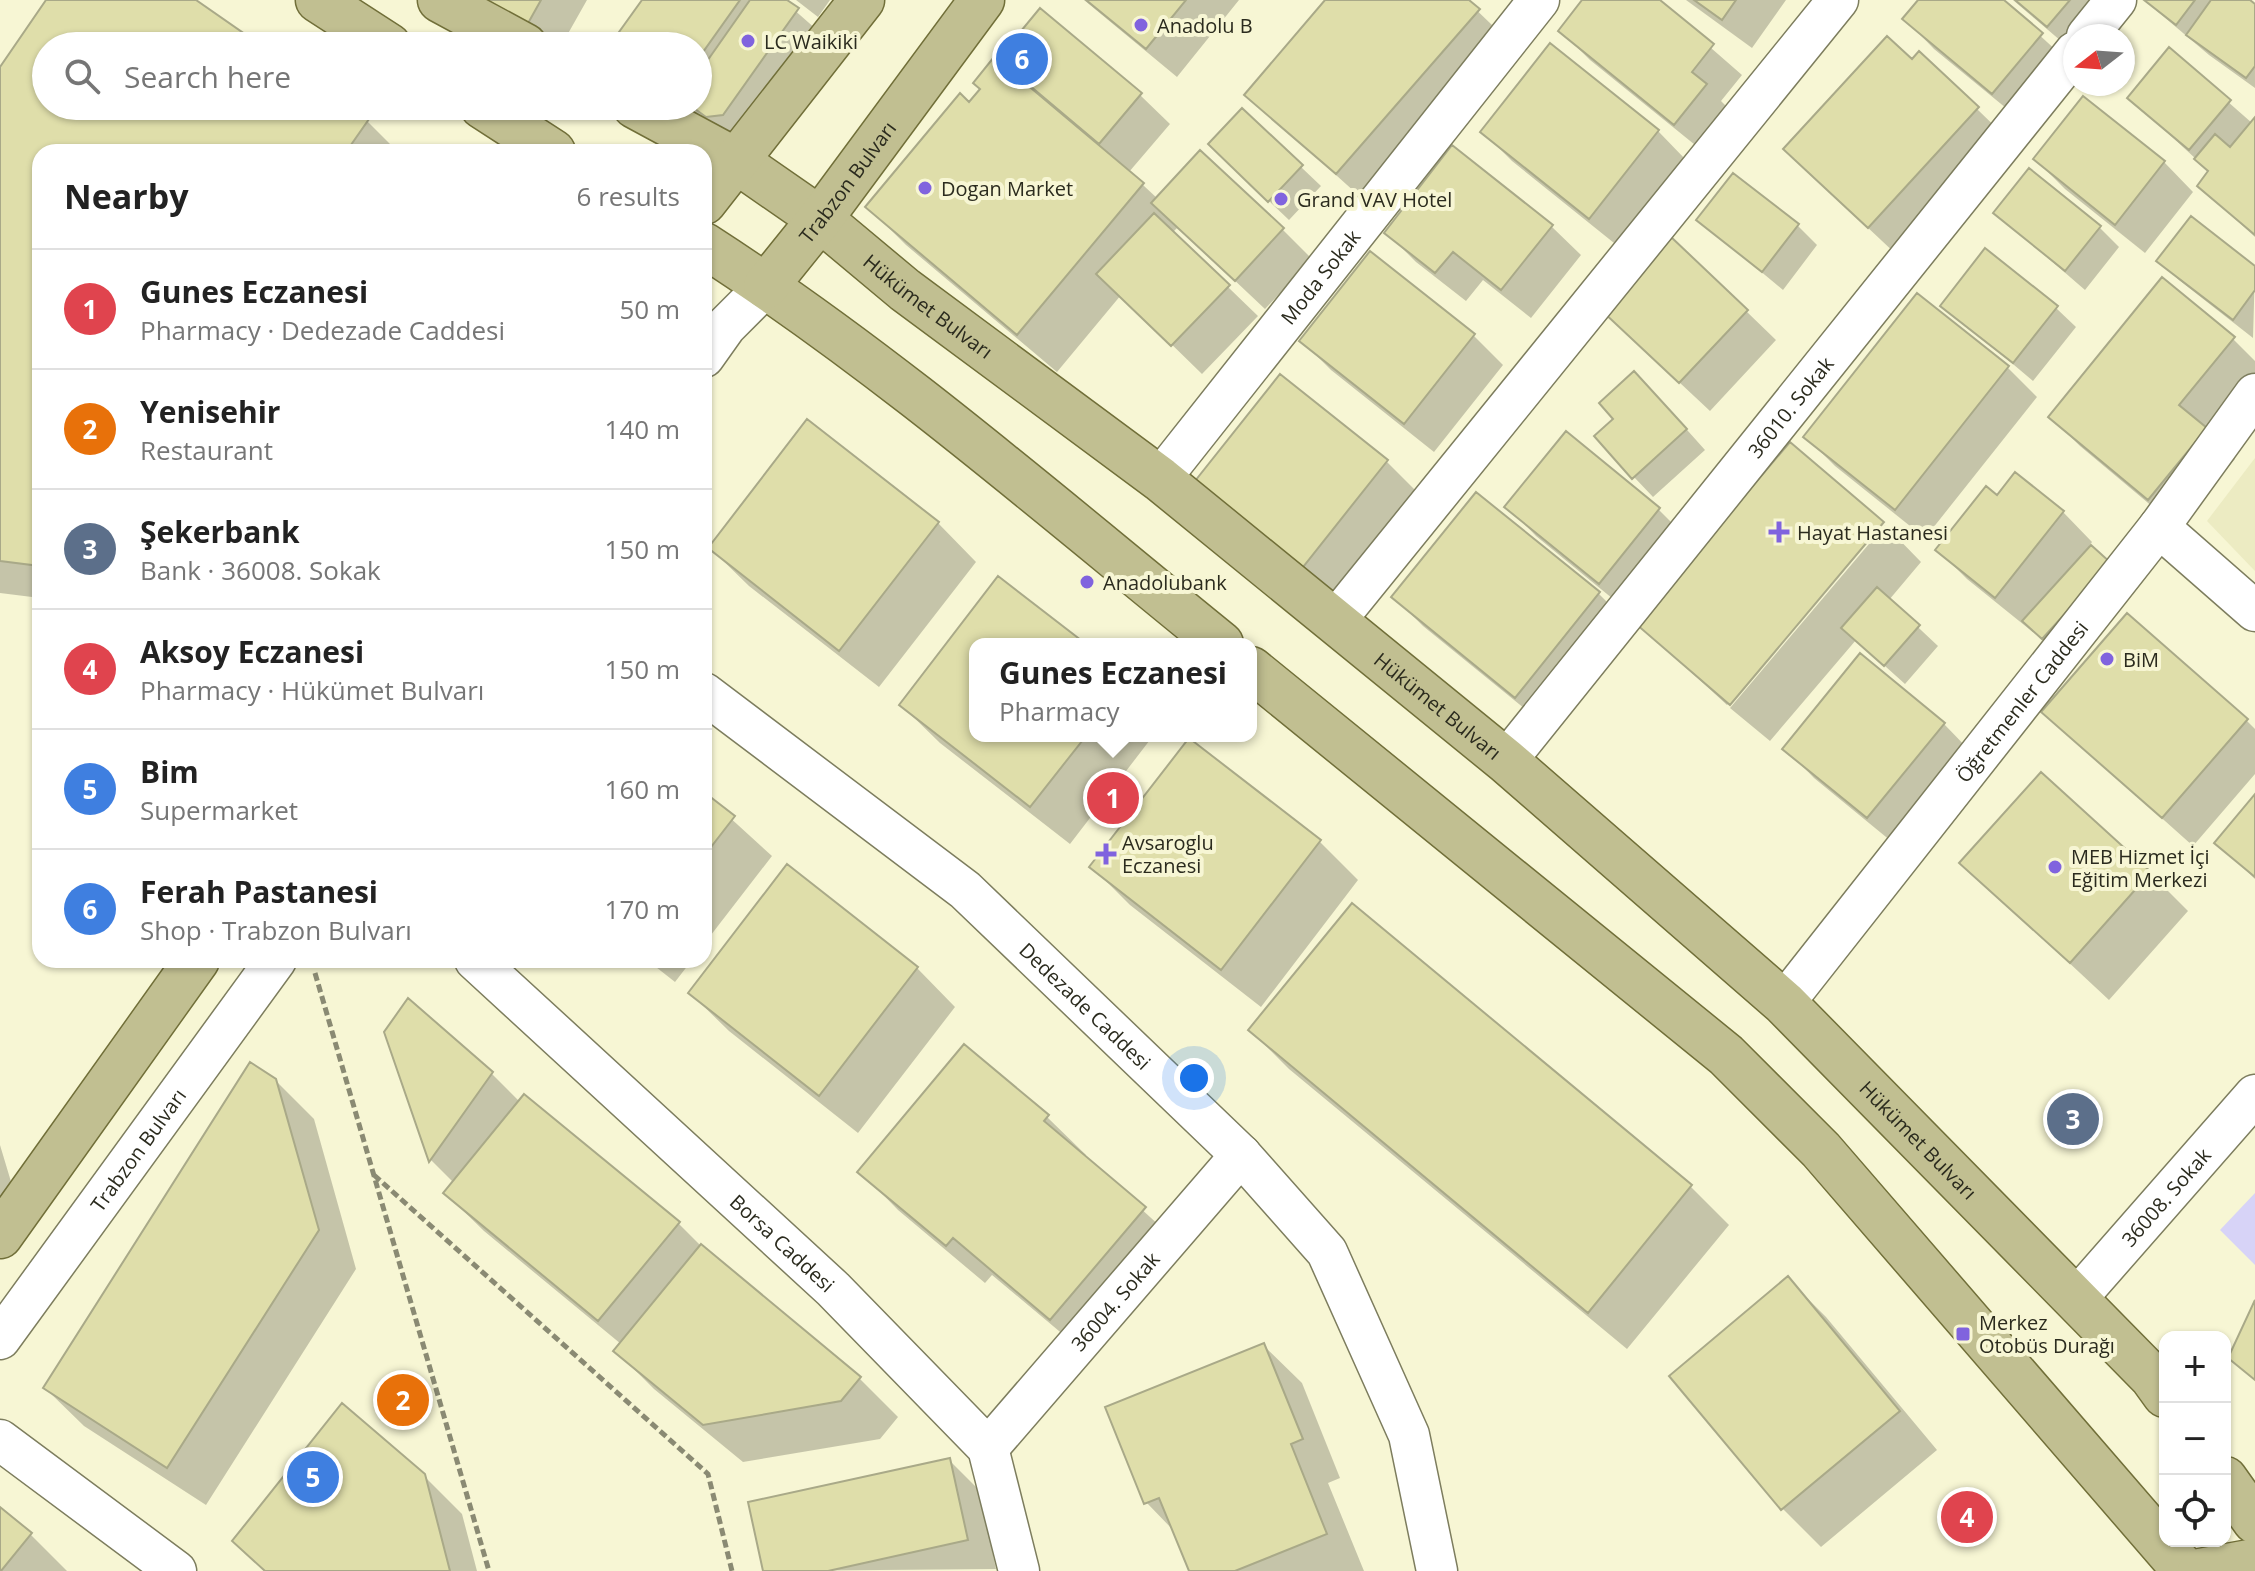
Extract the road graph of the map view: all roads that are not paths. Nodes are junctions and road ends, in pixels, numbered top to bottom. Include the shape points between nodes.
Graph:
1 (318, 0) edge
2 (440, 0) edge
3 (862, 0) edge
4 (982, 0) edge
5 (1539, 0) edge
6 (1838, 0) edge
7 (2116, 0) edge
8 (2097, 24) edge
9 (367, 32) edge
10 (499, 32) edge
11 (2063, 67) edge
12 (504, 120) edge
13 (661, 120) edge
14 (541, 144) edge
15 (705, 144) edge
16 (712, 148) edge
17 (735, 160) junction
18 (712, 191) edge
19 (820, 219) junction
20 (712, 250) edge
21 (766, 286) junction
22 (712, 346) edge
23 (2255, 394) edge
24 (1160, 479) junction
25 (2159, 527) junction
26 (2255, 611) edge
27 (1335, 621) junction
28 (1214, 638) edge
29 (1257, 674) edge
30 (712, 699) edge
31 (1506, 761) junction
32 (191, 968) edge
33 (270, 968) edge
34 (484, 968) edge
35 (1784, 1003) junction
36 (2255, 1095) edge
37 (1241, 1155) junction
38 (0, 1236) edge
39 (2076, 1299) junction
40 (0, 1339) edge
41 (2159, 1387) edge
42 (0, 1440) edge
43 (988, 1448) junction
44 (2231, 1487) edge
45 (2255, 1521) edge
46 (2255, 1561) edge
47 (176, 1571) edge
48 (1019, 1571) edge
49 (1437, 1571) edge
50 (2185, 1571) edge
51 (2200, 1571) edge

1 - 9 main road
2 - 10 main road
3 - 17 main road
4 - 19 main road, Trabzon Bulvarı
5 - 24 street, Moda Sokak
6 - 27 street
7 - 8 street
11 - 31 street, 36010. Sokak
12 - 14 main road
13 - 15 main road, Hükümet Bulvarı
16 - 17 main road, Hükümet Bulvarı
17 - 18 main road
17 - 19 main road, Hükümet Bulvarı
19 - 21 main road, Trabzon Bulvarı
19 - 24 main road, Hükümet Bulvarı via 905,290
20 - 21 main road
21 - 22 street, Trabzon Bulvarı
21 - 28 main road via 924,403
23 - 25 street, Öğretmenler Caddesi
24 - 27 main road, Hükümet Bulvarı
25 - 26 street
25 - 35 street, Öğretmenler Caddesi
27 - 31 main road, Hükümet Bulvarı
29 - 50 main road via 1726,1055 1821,1150
30 - 37 street, Dedezade Caddesi via 965,890
31 - 35 main road, Hükümet Bulvarı
32 - 38 main road
33 - 40 street, Trabzon Bulvarı
34 - 43 street, Borsa Caddesi via 833,1289
35 - 39 main road, Hükümet Bulvarı
36 - 39 street, 36008. Sokak
37 - 43 street, 36004. Sokak
37 - 49 street, Dedezade Caddesi via 1327,1252 1409,1435
39 - 41 main road, Hükümet Bulvarı
42 - 47 street
43 - 48 street
44 - 45 main road
46 - 51 main road

